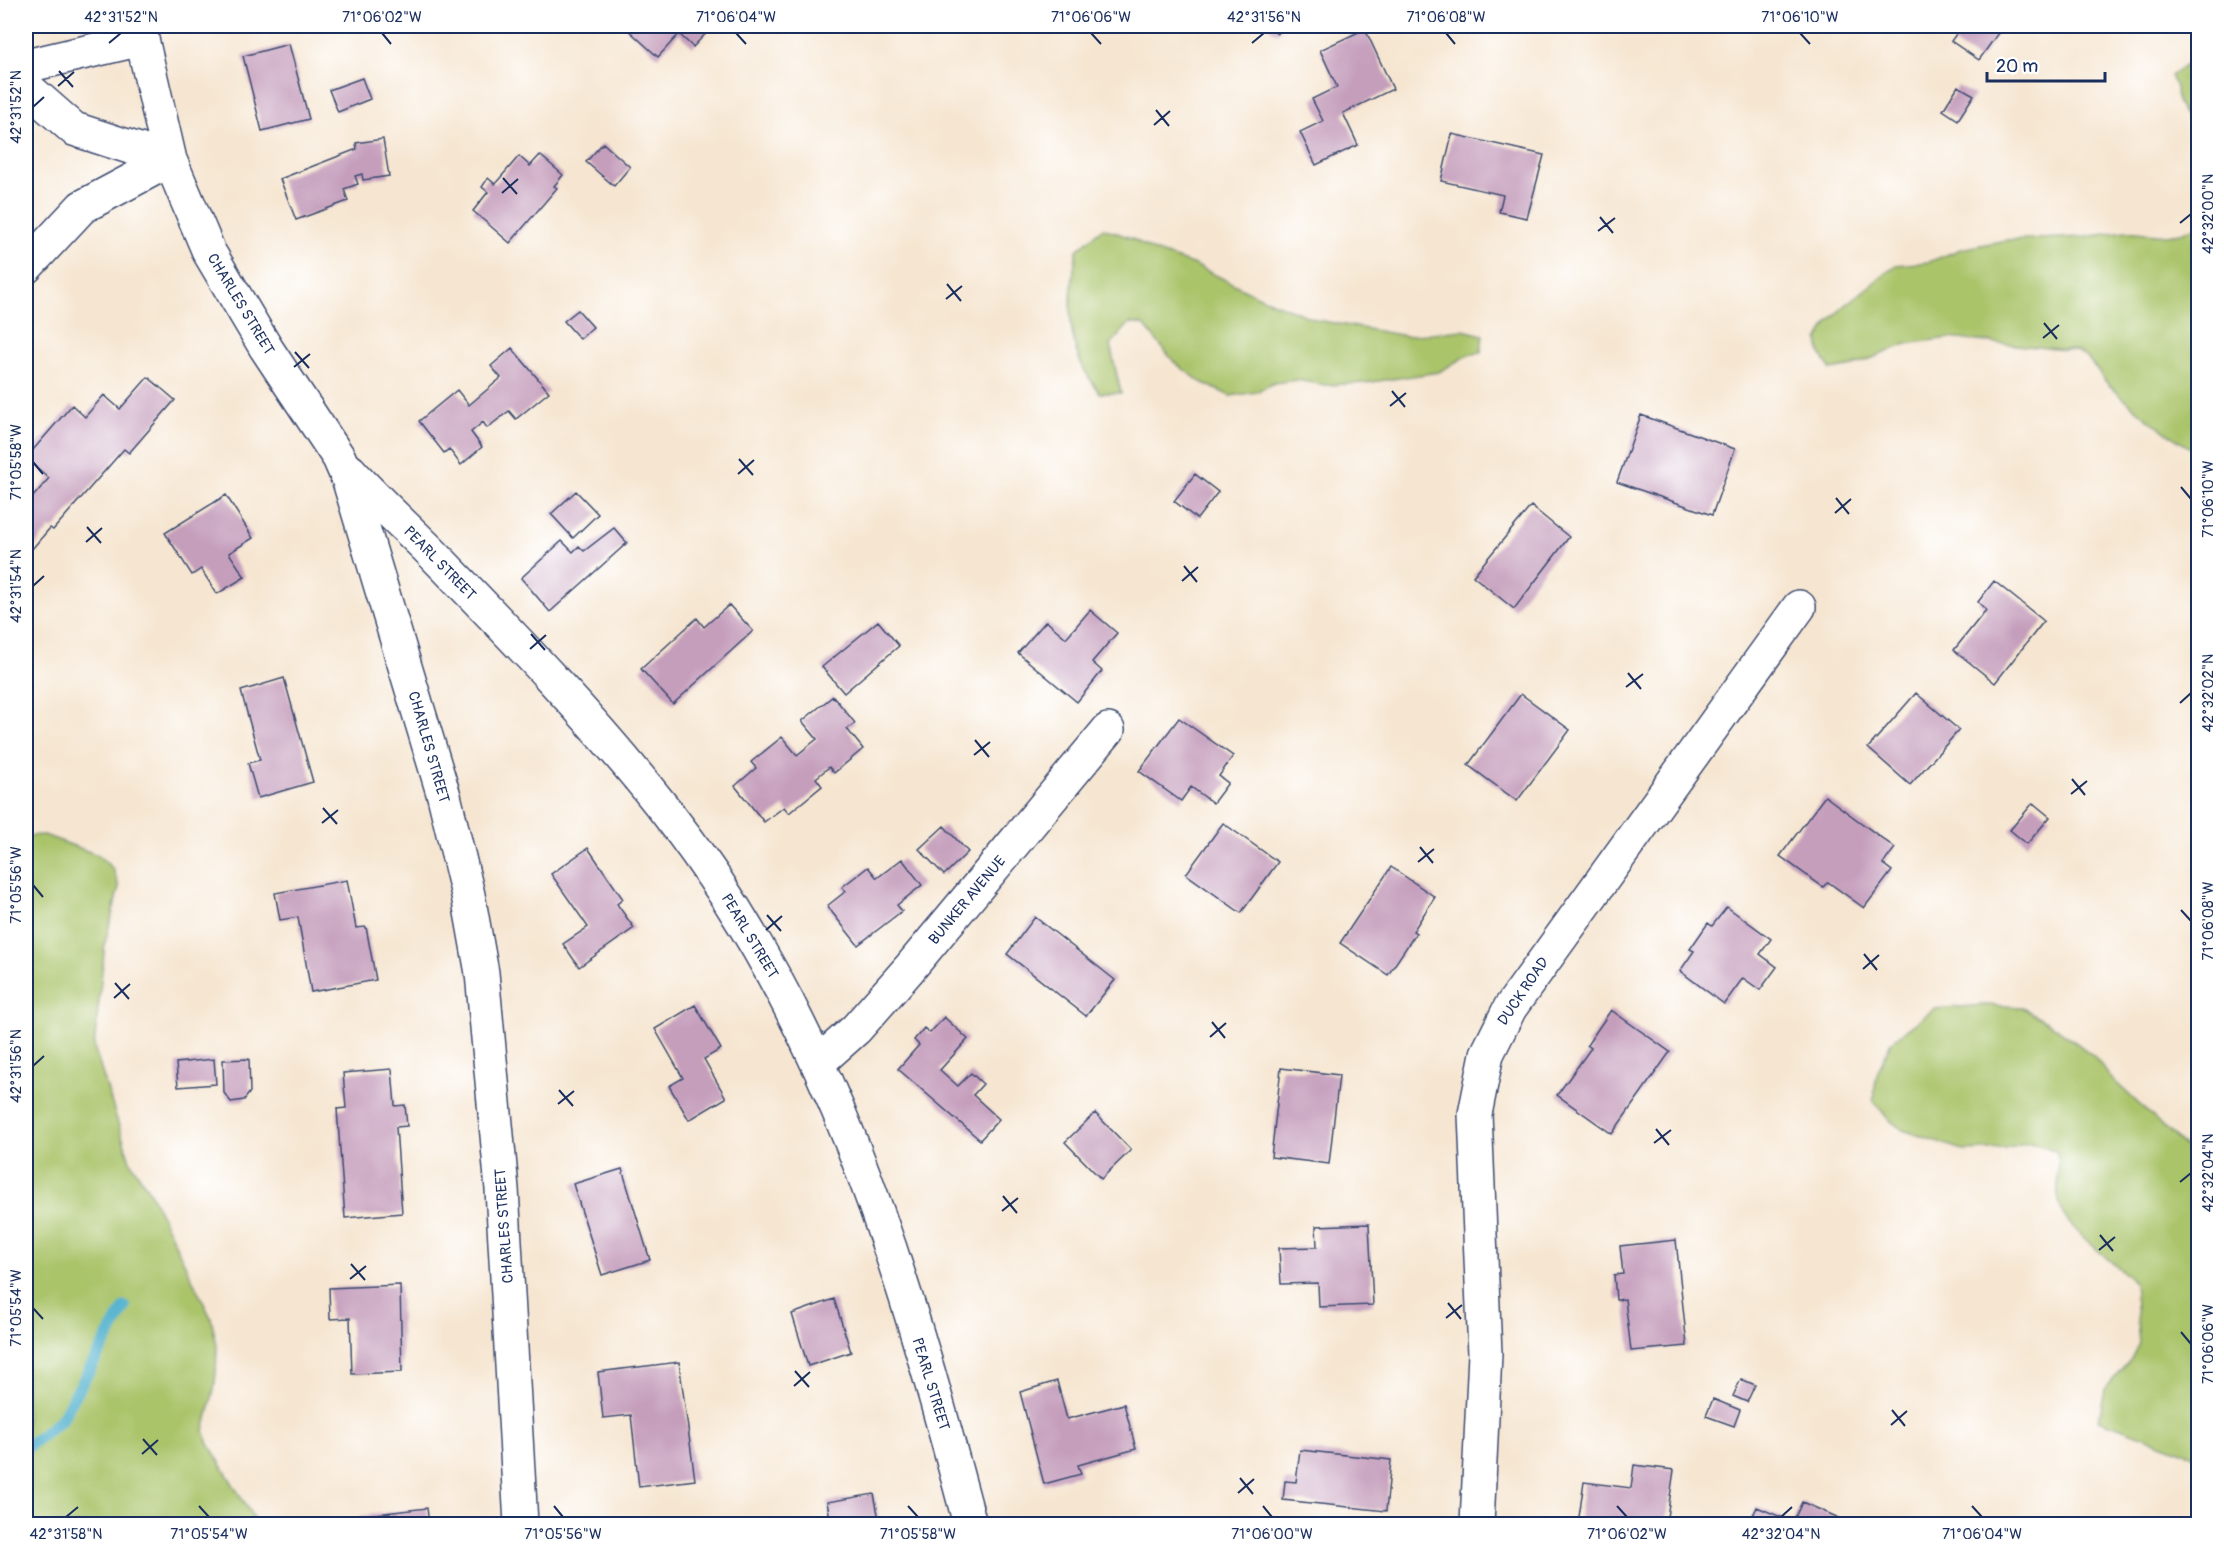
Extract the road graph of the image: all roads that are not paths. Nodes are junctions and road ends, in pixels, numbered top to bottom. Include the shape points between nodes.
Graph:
1 (141, 32) edge
2 (26, 66) edge
3 (26, 87) edge
4 (170, 160) junction
5 (26, 267) edge
6 (339, 458) junction
7 (1799, 607) dead end
8 (1108, 730) dead end
9 (819, 1062) junction
10 (521, 1524) edge
11 (970, 1524) edge
12 (1476, 1524) edge

1 - 2 street
1 - 4 street, CHARLES STREET
3 - 4 street via 74,129
4 - 5 street via 82,207
4 - 6 street, CHARLES STREET via 209,252 232,293
6 - 9 street, PEARL STREET via 572,701 664,809 716,879 751,936
6 - 10 street, CHARLES STREET via 358,504 444,796 482,973 502,1189
7 - 12 street, DUCK ROAD via 1510,1008 1486,1054 1475,1114 1485,1354
8 - 9 street, BUNKER AVENUE via 901,978 856,1029
9 - 11 street, PEARL STREET via 861,1165 901,1281

